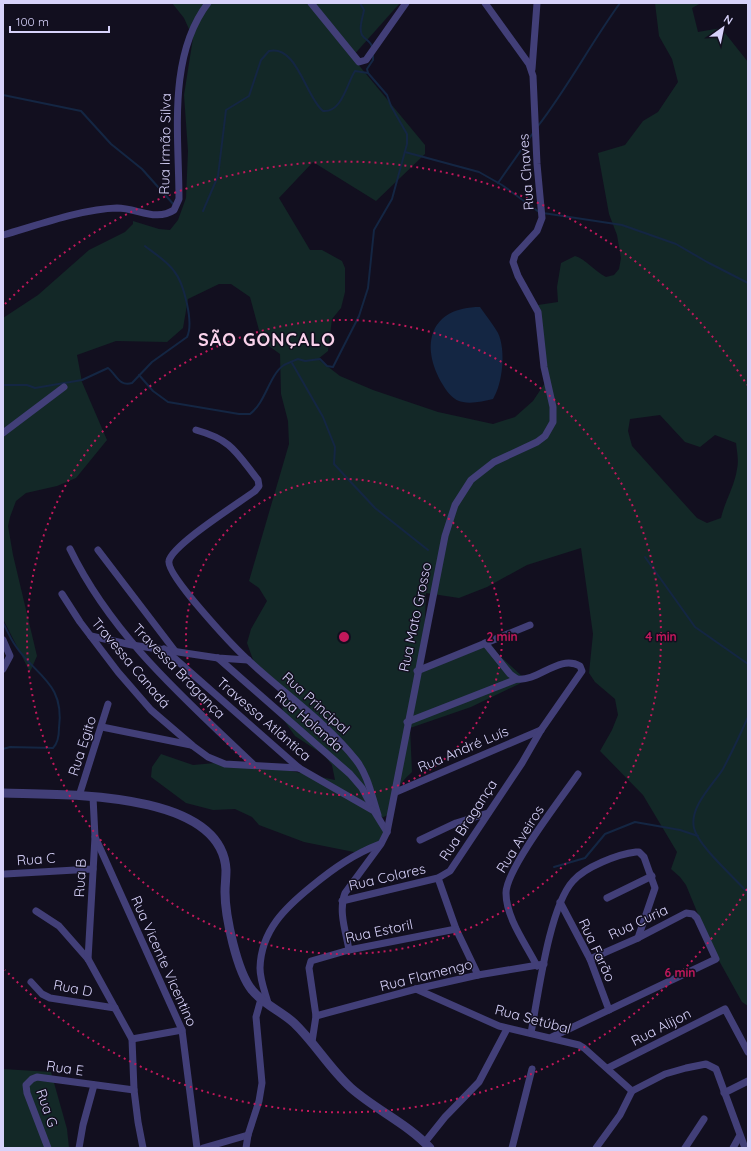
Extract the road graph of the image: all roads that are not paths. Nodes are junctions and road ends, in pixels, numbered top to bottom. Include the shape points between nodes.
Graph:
1 (208, 3) edge
2 (311, 3) edge
3 (406, 3) edge
4 (485, 3) edge
5 (538, 3) edge
6 (532, 69) junction
7 (3, 235) edge
8 (64, 387) dead end
9 (196, 430) dead end
10 (3, 433) edge
11 (529, 446) joint
12 (70, 549) dead end
13 (98, 550) dead end
14 (62, 594) dead end
15 (530, 625) dead end
16 (91, 636) junction
17 (3, 640) edge
18 (485, 643) junction
19 (132, 645) junction
20 (164, 649) junction
21 (176, 651) junction
22 (218, 658) junction
23 (248, 660) junction
24 (3, 669) edge
25 (418, 671) junction
26 (517, 679) junction
27 (108, 704) dead end
28 (407, 722) junction
29 (102, 727) junction
30 (541, 730) junction
31 (193, 746) junction
32 (254, 765) junction
33 (299, 768) junction
34 (578, 774) dead end
35 (396, 792) junction
36 (3, 793) edge
37 (79, 796) junction
38 (93, 797) junction
39 (376, 813) junction
40 (488, 813) junction
41 (387, 832) junction
42 (95, 837) junction
43 (420, 840) dead end
44 (381, 844) junction
45 (93, 869) junction
46 (5, 874) dead end
47 (652, 876) junction
48 (438, 878) junction
49 (607, 898) dead end
50 (342, 901) junction
51 (560, 902) junction
52 (36, 911) dead end
53 (456, 929) junction
54 (638, 938) junction
55 (349, 950) junction
56 (88, 959) junction
57 (590, 959) junction
58 (540, 965) junction
59 (478, 975) junction
60 (31, 982) dead end
61 (416, 989) junction
62 (264, 1001) junction
63 (115, 1008) junction
64 (609, 1010) junction
65 (316, 1016) junction
66 (507, 1029) junction
67 (182, 1030) junction
68 (531, 1034) junction
69 (552, 1037) junction
70 (132, 1039) junction
71 (312, 1042) junction
72 (748, 1052) edge
73 (608, 1068) junction
74 (532, 1069) dead end
75 (32, 1078) joint
76 (748, 1081) edge
77 (94, 1085) junction
78 (134, 1090) junction
79 (632, 1091) junction
80 (724, 1093) junction
81 (704, 1119) dead end
82 (248, 1135) junction
83 (739, 1137) junction
84 (428, 1145) edge
85 (48, 1148) edge
86 (79, 1148) edge
87 (143, 1148) edge
88 (197, 1148) edge
89 (203, 1148) edge
90 (246, 1148) edge
91 (512, 1148) edge
92 (596, 1148) edge
93 (685, 1148) edge
94 (734, 1148) edge
95 (745, 1148) edge

1 - 7 street, Rua Irmão Silva via 191,35 180,78 176,124 179,199 174,210 161,216 128,209 102,210
2 - 3 street via 359,62 366,60
4 - 6 street
5 - 6 street
6 - 11 street, Rua Chaves via 542,218 537,231 515,255 513,262 538,312 544,368 554,415 550,430
8 - 10 street
9 - 23 street, Rua Principal via 216,436 232,447 260,483 255,492 184,542 174,552 168,562 169,567 184,589
11 - 25 street, Rua Mato Grosso via 494,462 482,471 471,480 455,505 445,536
12 - 19 street, Travessa Bragança via 91,589
13 - 21 street
14 - 16 street, Travessa Canadá
15 - 18 street
16 - 19 street
16 - 31 street, Travessa Canadá via 151,710
17 - 24 street via 10,656
18 - 25 street
18 - 26 street
19 - 20 street
19 - 32 street, Travessa Bragança
20 - 21 street
20 - 33 street, Travessa Atlântica
21 - 22 street
22 - 23 street
22 - 39 street, Rua Holanda via 350,774
23 - 39 street, Rua Principal via 321,723 351,754 363,772
25 - 28 street, Rua Mato Grosso
26 - 28 street
26 - 30 street, Rua Bragança via 528,678 564,664 573,663 581,668 580,674
27 - 29 street, Rua Egito
28 - 35 street, Rua Mato Grosso
29 - 31 street
29 - 37 street, Rua Egito
30 - 35 street, Rua André Luís
30 - 40 street, Rua Bragança
31 - 32 street, Travessa Canadá via 208,757 225,764
32 - 33 street
33 - 39 street, Travessa Atlântica
34 - 58 street, Rua Aveiros via 516,865 507,886 507,904 511,916
35 - 41 street, Rua Mato Grosso
36 - 37 street
37 - 38 street
38 - 42 street, Rua B
38 - 62 street via 128,800 166,810 212,836 221,849 226,866 226,906 232,939 251,990
39 - 41 street
40 - 43 street via 456,823
40 - 48 street, Rua Bragança via 454,866
41 - 44 street
42 - 45 street, Rua B
42 - 67 street, Rua Vicente Vicentino
44 - 50 street via 344,893
44 - 62 street via 336,867 297,898 276,919 265,940 261,959
45 - 46 street, Rua C
45 - 56 street, Rua B
47 - 49 street
47 - 51 street via 644,857 639,852 631,852 601,863 579,875 566,889
47 - 54 street via 655,888
48 - 50 street, Rua Colares
48 - 53 street, Rua Bragança
50 - 55 street via 341,909
51 - 57 street, Rua Farão
51 - 58 street
52 - 56 street via 59,926
53 - 55 street, Rua Estoril
53 - 59 street, Rua Bragança
54 - 57 street, Rua Curia
54 - 64 street, Rua Curia via 686,913 693,914 716,959
55 - 65 street, Rua Estoril via 313,959 310,963
56 - 63 street
57 - 64 street, Rua Farão
58 - 59 street, Rua Flamengo
58 - 68 street
59 - 61 street, Rua Flamengo
60 - 63 street, Rua D via 42,994 50,998
61 - 65 street, Rua Flamengo
61 - 66 street, Rua Setúbal
62 - 71 street via 286,1015
62 - 82 street via 257,1012 262,1083 259,1102
63 - 70 street
64 - 69 street
65 - 71 street
66 - 68 street, Rua Setúbal
66 - 84 street via 479,1082 445,1118
67 - 70 street
67 - 88 street, Rua Vicente Vicentino
68 - 69 street, Rua Setúbal
69 - 73 street, Rua Setúbal via 584,1048
70 - 78 street
71 - 84 street via 350,1087
72 - 73 street, Rua Alijon via 725,1009
73 - 79 street, Rua Setúbal
74 - 91 street
75 - 77 street, Rua E
75 - 85 street, Rua G via 26,1085 27,1093
76 - 80 street
77 - 78 street, Rua E
77 - 86 street, Rua E
78 - 87 street
79 - 80 street via 665,1074 706,1064 716,1069
79 - 92 street via 620,1115
80 - 83 street
81 - 93 street
82 - 89 street
82 - 90 street
83 - 94 street
83 - 95 street

